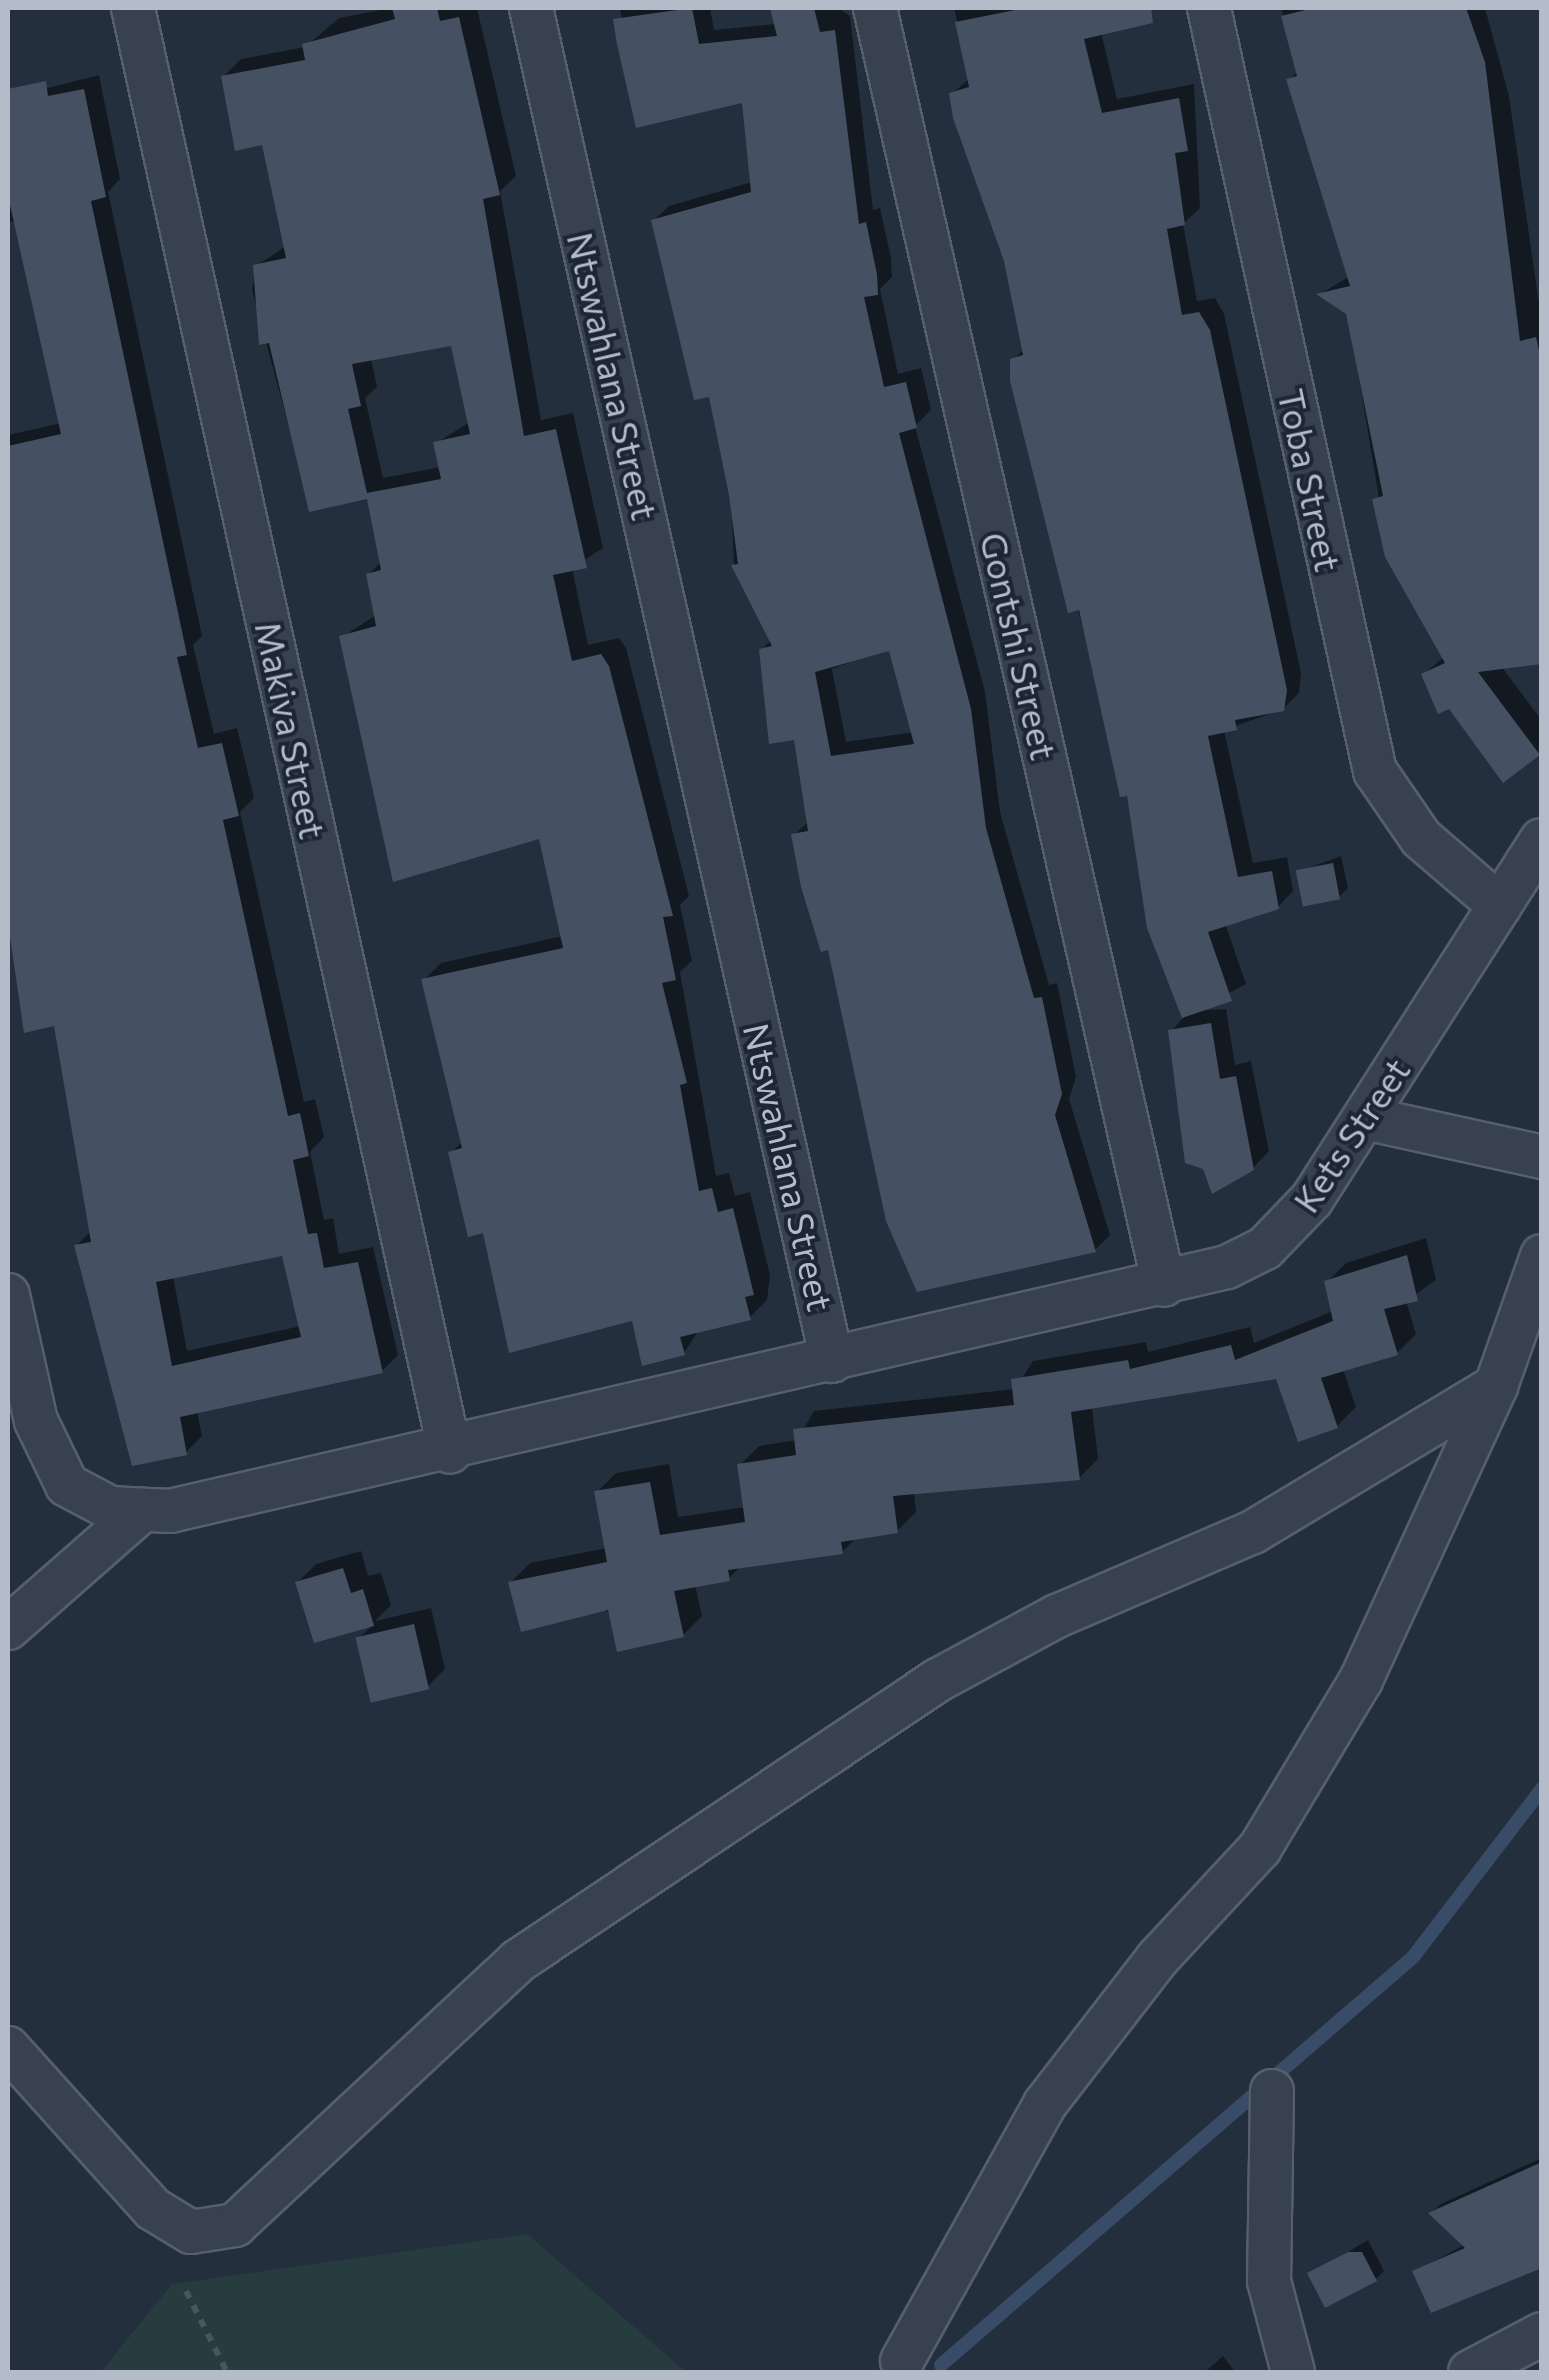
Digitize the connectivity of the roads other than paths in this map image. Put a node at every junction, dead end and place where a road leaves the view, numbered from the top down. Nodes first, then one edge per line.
1 (132, 8) edge
2 (532, 8) edge
3 (874, 8) edge
4 (1208, 8) edge
5 (1542, 840) edge
6 (1500, 906) junction
7 (1365, 1118) junction
8 (1542, 1157) edge
9 (1542, 1256) edge
10 (1164, 1285) junction
11 (8, 1295) edge
12 (832, 1361) junction
13 (1496, 1386) junction
14 (450, 1452) junction
15 (140, 1512) junction
16 (8, 1628) edge
17 (8, 2048) edge
18 (1272, 2091) dead end
19 (1542, 2334) edge
20 (902, 2361) dead end
21 (1293, 2372) edge
22 (1470, 2372) edge

1 - 14 street, Makiva Street
2 - 12 street, Ntswahlana Street
3 - 10 street, Gontshi Street
4 - 6 street, Toba Street
5 - 6 street, Kets Street
6 - 7 street, Kets Street
7 - 8 street
7 - 10 street, Kets Street
9 - 13 street
10 - 12 street, Kets Street
11 - 15 street, Ntswahlana Street
12 - 14 street, Ntswahlana Street
13 - 17 street
13 - 20 street
14 - 15 street, Ntswahlana Street
15 - 16 street
18 - 21 street
19 - 22 street

